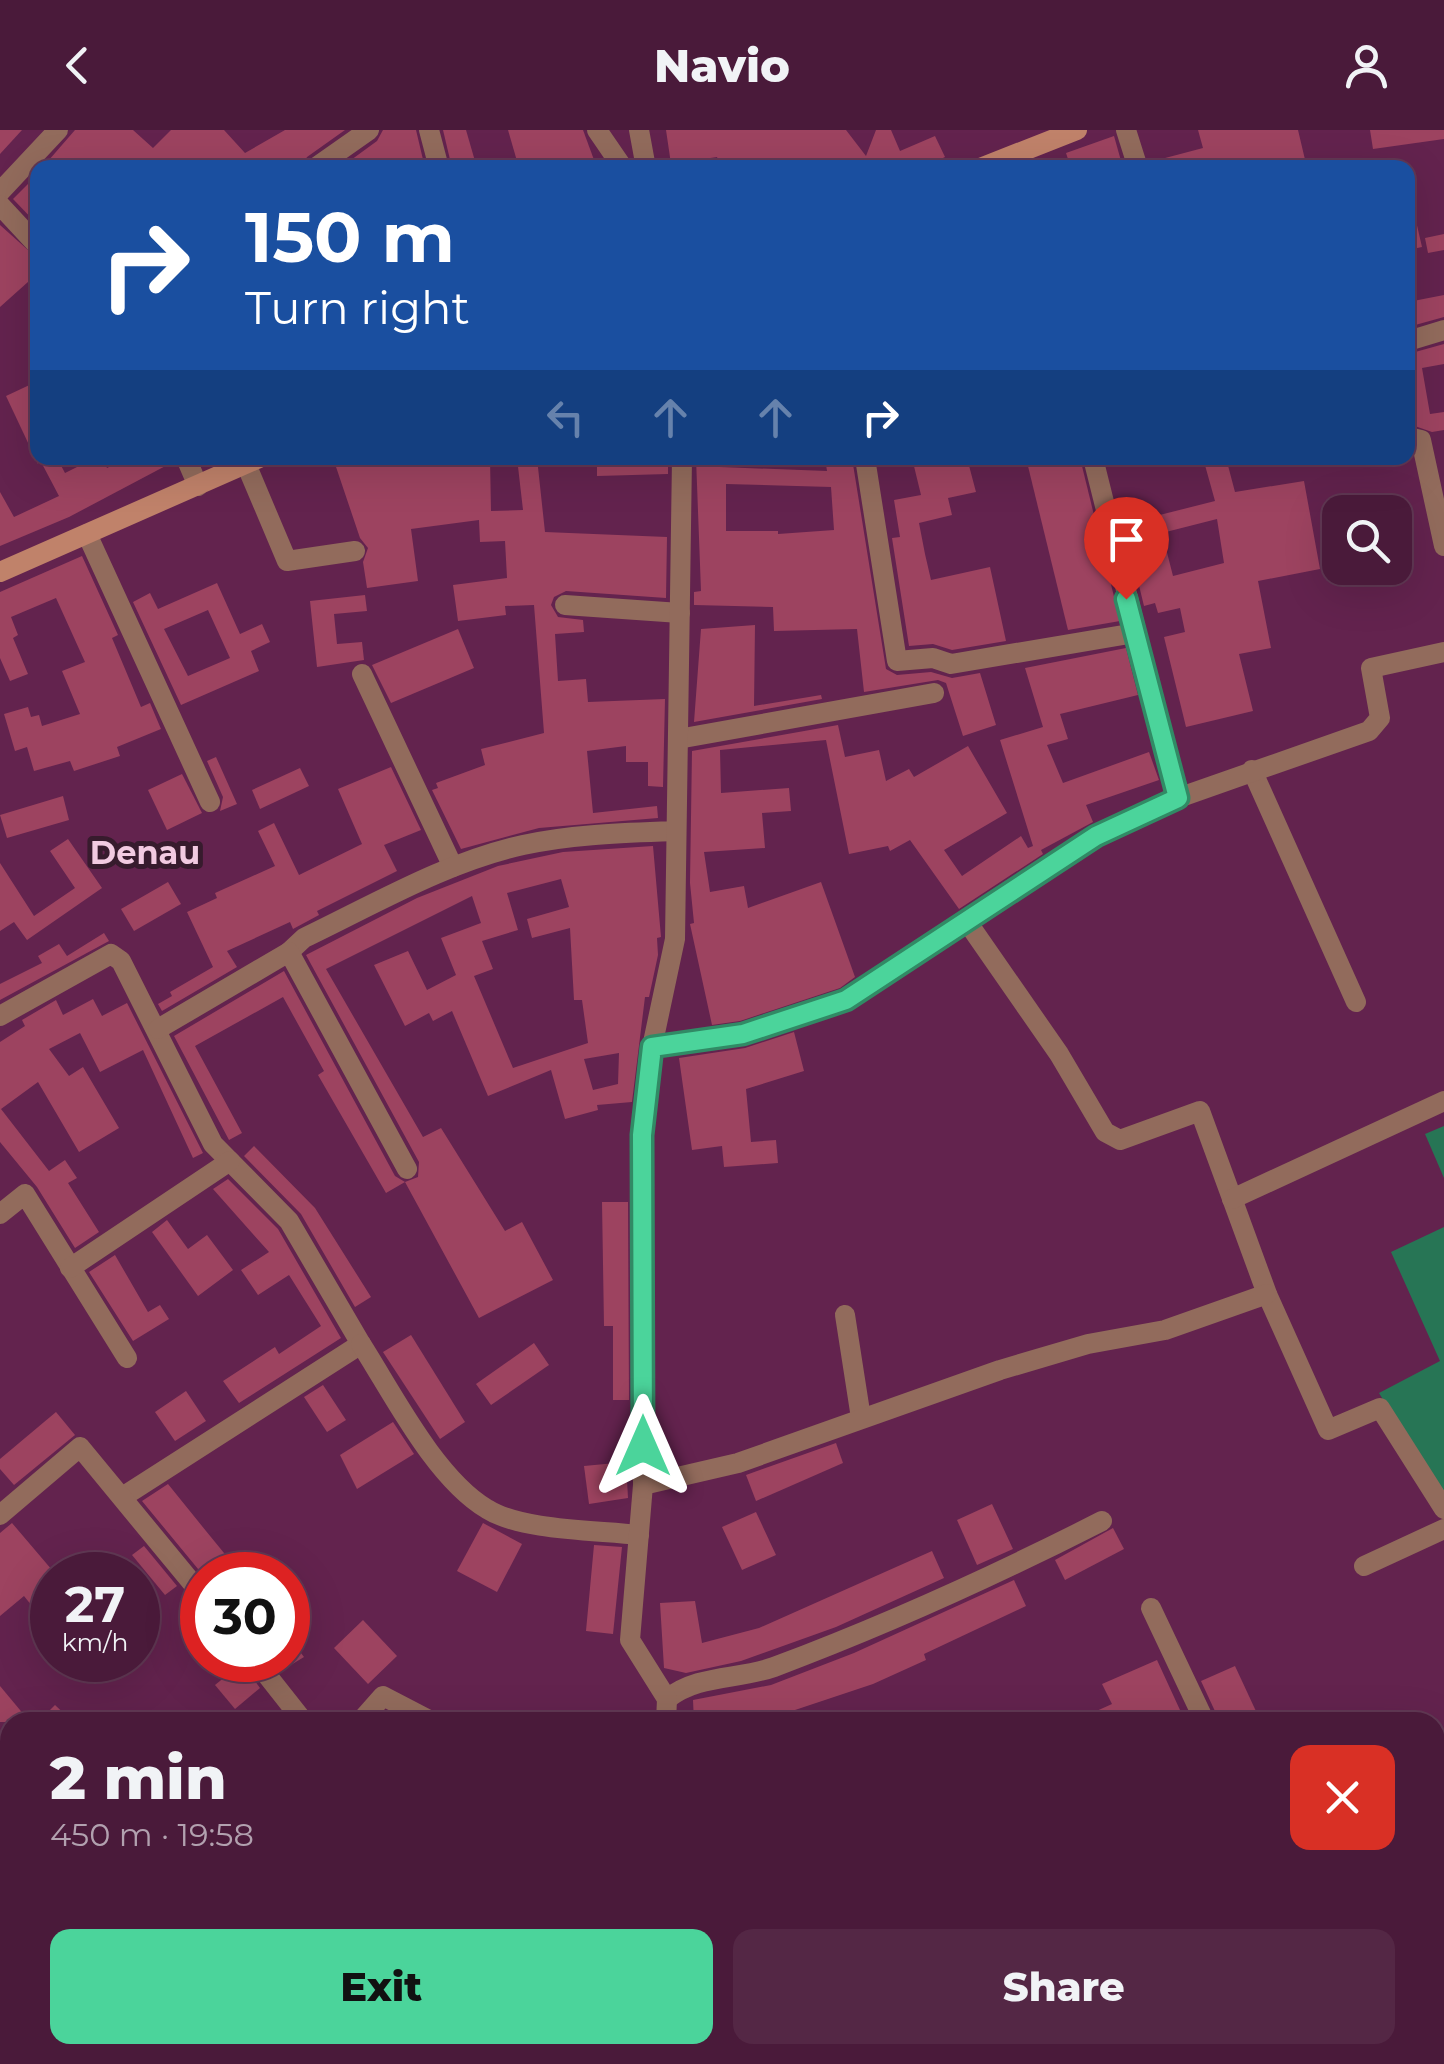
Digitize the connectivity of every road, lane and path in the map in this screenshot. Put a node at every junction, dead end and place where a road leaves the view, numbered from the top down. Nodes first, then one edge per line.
1 (58, 130) edge
2 (369, 130) edge
3 (428, 130) edge
4 (598, 130) edge
5 (639, 130) edge
6 (1078, 130) edge
7 (1126, 130) edge
8 (326, 160) edge
9 (437, 160) edge
10 (618, 160) edge
11 (645, 160) edge
12 (1012, 160) edge
13 (1135, 160) edge
14 (0, 192) edge
15 (0, 205) edge
16 (30, 237) edge
17 (1444, 330) edge
18 (1415, 339) edge
19 (1415, 438) edge
20 (189, 465) edge
21 (242, 465) edge
22 (254, 465) edge
23 (682, 465) edge
24 (866, 465) edge
25 (1095, 465) edge
26 (198, 486) junction
27 (87, 534) junction
28 (1444, 546) edge
29 (355, 551) dead end
30 (0, 572) edge
31 (565, 605) dead end
32 (680, 613) junction
33 (1135, 633) junction
34 (1444, 652) edge
35 (362, 674) dead end
36 (934, 693) dead end
37 (678, 739) junction
38 (1252, 770) junction
39 (1178, 798) junction
40 (210, 802) dead end
41 (676, 831) junction
42 (453, 867) junction
43 (968, 922) junction
44 (289, 952) junction
45 (1356, 1002) dead end
46 (0, 1016) edge
47 (158, 1029) junction
48 (652, 1047) junction
49 (1444, 1101) edge
50 (230, 1161) junction
51 (407, 1169) dead end
52 (1232, 1199) junction
53 (0, 1214) edge
54 (70, 1268) junction
55 (1267, 1294) junction
56 (845, 1316) dead end
57 (360, 1344) junction
58 (127, 1358) dead end
59 (861, 1418) junction
60 (643, 1486) junction
61 (124, 1496) junction
62 (1444, 1509) edge
63 (0, 1515) edge
64 (1102, 1520) dead end
65 (1444, 1529) edge
66 (639, 1535) junction
67 (180, 1566) edge
68 (1364, 1566) dead end
69 (1151, 1608) dead end
70 (272, 1682) edge
71 (667, 1700) junction
72 (296, 1712) edge
73 (369, 1712) edge
74 (414, 1712) edge
75 (666, 1712) edge
76 (1196, 1712) edge

1 - 14 street
2 - 8 street
3 - 9 street
4 - 10 street
5 - 11 street
6 - 12 main road
7 - 13 street
15 - 16 street
17 - 18 street
19 - 28 street
20 - 26 street
21 - 26 main road
22 - 29 street
23 - 32 street
24 - 33 street
25 - 33 street
26 - 27 main road
27 - 30 main road
27 - 40 street
31 - 32 street
32 - 37 street
33 - 39 street
34 - 38 street
35 - 42 street
36 - 37 street
37 - 41 street
38 - 39 street
38 - 45 street
39 - 43 street
41 - 42 street
41 - 48 street
42 - 44 street
43 - 48 street
43 - 52 street
44 - 47 street
44 - 51 street
46 - 47 street
47 - 50 street
48 - 60 street
49 - 52 street
50 - 54 street
50 - 57 street
52 - 55 street
53 - 54 street
54 - 58 street
55 - 59 street
55 - 62 street
56 - 59 street
57 - 61 street
57 - 66 street
59 - 60 street
60 - 66 street
61 - 63 street
61 - 67 street
64 - 71 street
65 - 68 street
66 - 71 street
69 - 76 street
70 - 72 street
71 - 75 street
73 - 74 street

